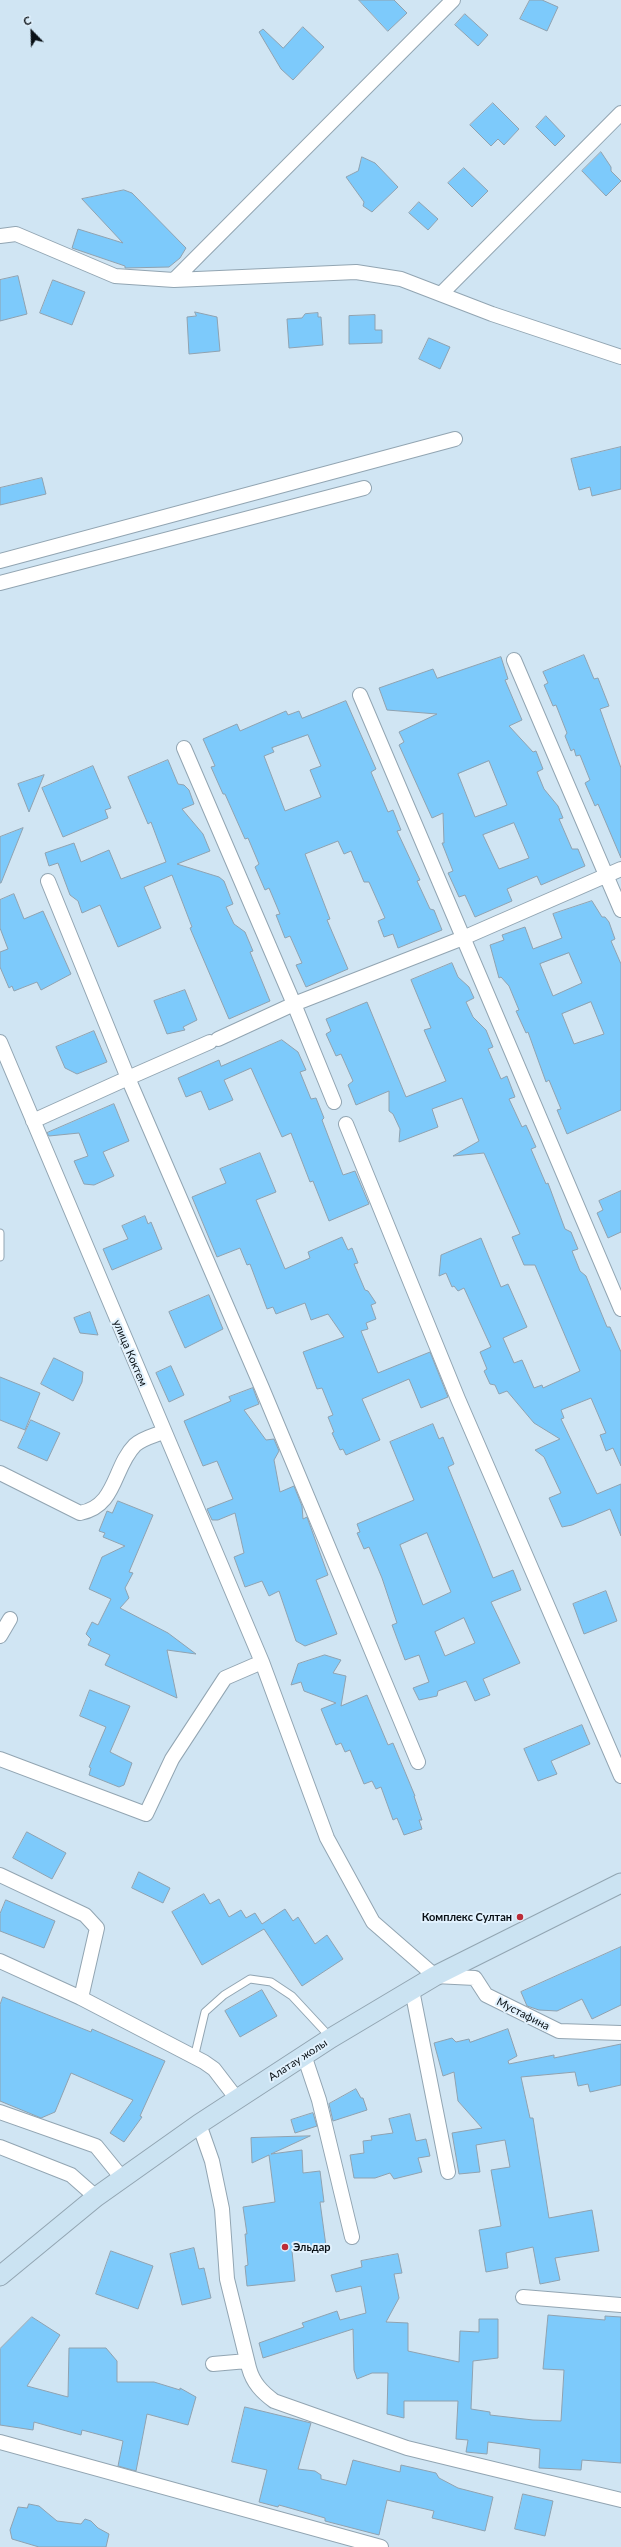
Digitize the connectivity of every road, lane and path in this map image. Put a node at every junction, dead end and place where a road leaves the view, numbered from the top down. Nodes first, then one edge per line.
1 (453, 0) edge
2 (621, 113) edge
3 (0, 236) edge
4 (174, 280) junction
5 (441, 294) junction
6 (621, 356) edge
7 (455, 439) dead end
8 (364, 488) dead end
9 (0, 561) edge
10 (0, 584) edge
11 (514, 660) dead end
12 (360, 695) dead end
13 (184, 748) dead end
14 (621, 869) edge
15 (606, 875) junction
16 (48, 881) dead end
17 (621, 910) edge
18 (463, 938) junction
19 (294, 1004) junction
20 (0, 1043) edge
21 (5, 1066) edge
22 (128, 1078) junction
23 (334, 1102) dead end
24 (33, 1121) junction
25 (346, 1124) dead end
26 (0, 1234) edge
27 (0, 1257) edge
28 (621, 1309) edge
29 (163, 1432) junction
30 (0, 1473) edge
31 (10, 1619) dead end
32 (0, 1636) edge
33 (262, 1662) junction
34 (0, 1759) edge
35 (418, 1762) dead end
36 (621, 1776) edge
37 (0, 1875) edge
38 (621, 1883) edge
39 (0, 1961) edge
40 (435, 1976) junction
41 (412, 1990) junction
42 (81, 1998) junction
43 (621, 2033) edge
44 (331, 2038) junction
45 (304, 2055) junction
46 (194, 2058) junction
47 (237, 2099) junction
48 (0, 2112) edge
49 (199, 2124) junction
50 (0, 2147) edge
51 (448, 2172) dead end
52 (122, 2178) junction
53 (96, 2197) junction
54 (352, 2236) dead end
55 (1, 2272) edge
56 (523, 2297) dead end
57 (621, 2305) edge
58 (247, 2361) junction
59 (213, 2364) dead end
60 (0, 2442) edge
61 (621, 2500) edge
62 (381, 2547) edge

1 - 4 street
2 - 5 street
3 - 4 street
4 - 5 street
5 - 6 street
7 - 9 street
8 - 10 street
11 - 15 street
12 - 18 street
13 - 19 street
14 - 15 street
15 - 17 street
15 - 18 street
16 - 22 street
18 - 19 street
18 - 28 street
19 - 22 street
19 - 23 street
20 - 21 street, улица Коктем
21 - 24 street, улица Коктем
22 - 24 street
22 - 35 street
24 - 29 street, улица Коктем
25 - 36 street
26 - 27 lane
29 - 30 street
29 - 33 street, улица Коктем
31 - 32 street
33 - 34 street
33 - 40 street, улица Коктем
37 - 42 street
38 - 40 main road, Алатау жолы
39 - 42 street
40 - 41 main road, Алатау жолы
40 - 43 street, Мустафина
41 - 44 main road, Алатау жолы
41 - 51 street
42 - 46 street
44 - 45 main road, Алатау жолы
44 - 46 lane
45 - 47 main road, Алатау жолы
45 - 54 street
46 - 47 street
47 - 49 main road, Алатау жолы
48 - 52 street
49 - 52 main road, Алатау жолы
49 - 58 street
50 - 53 street
52 - 53 main road, Алатау жолы
53 - 55 main road, Алатау жолы
56 - 57 street
58 - 59 street
58 - 61 street
60 - 62 street

